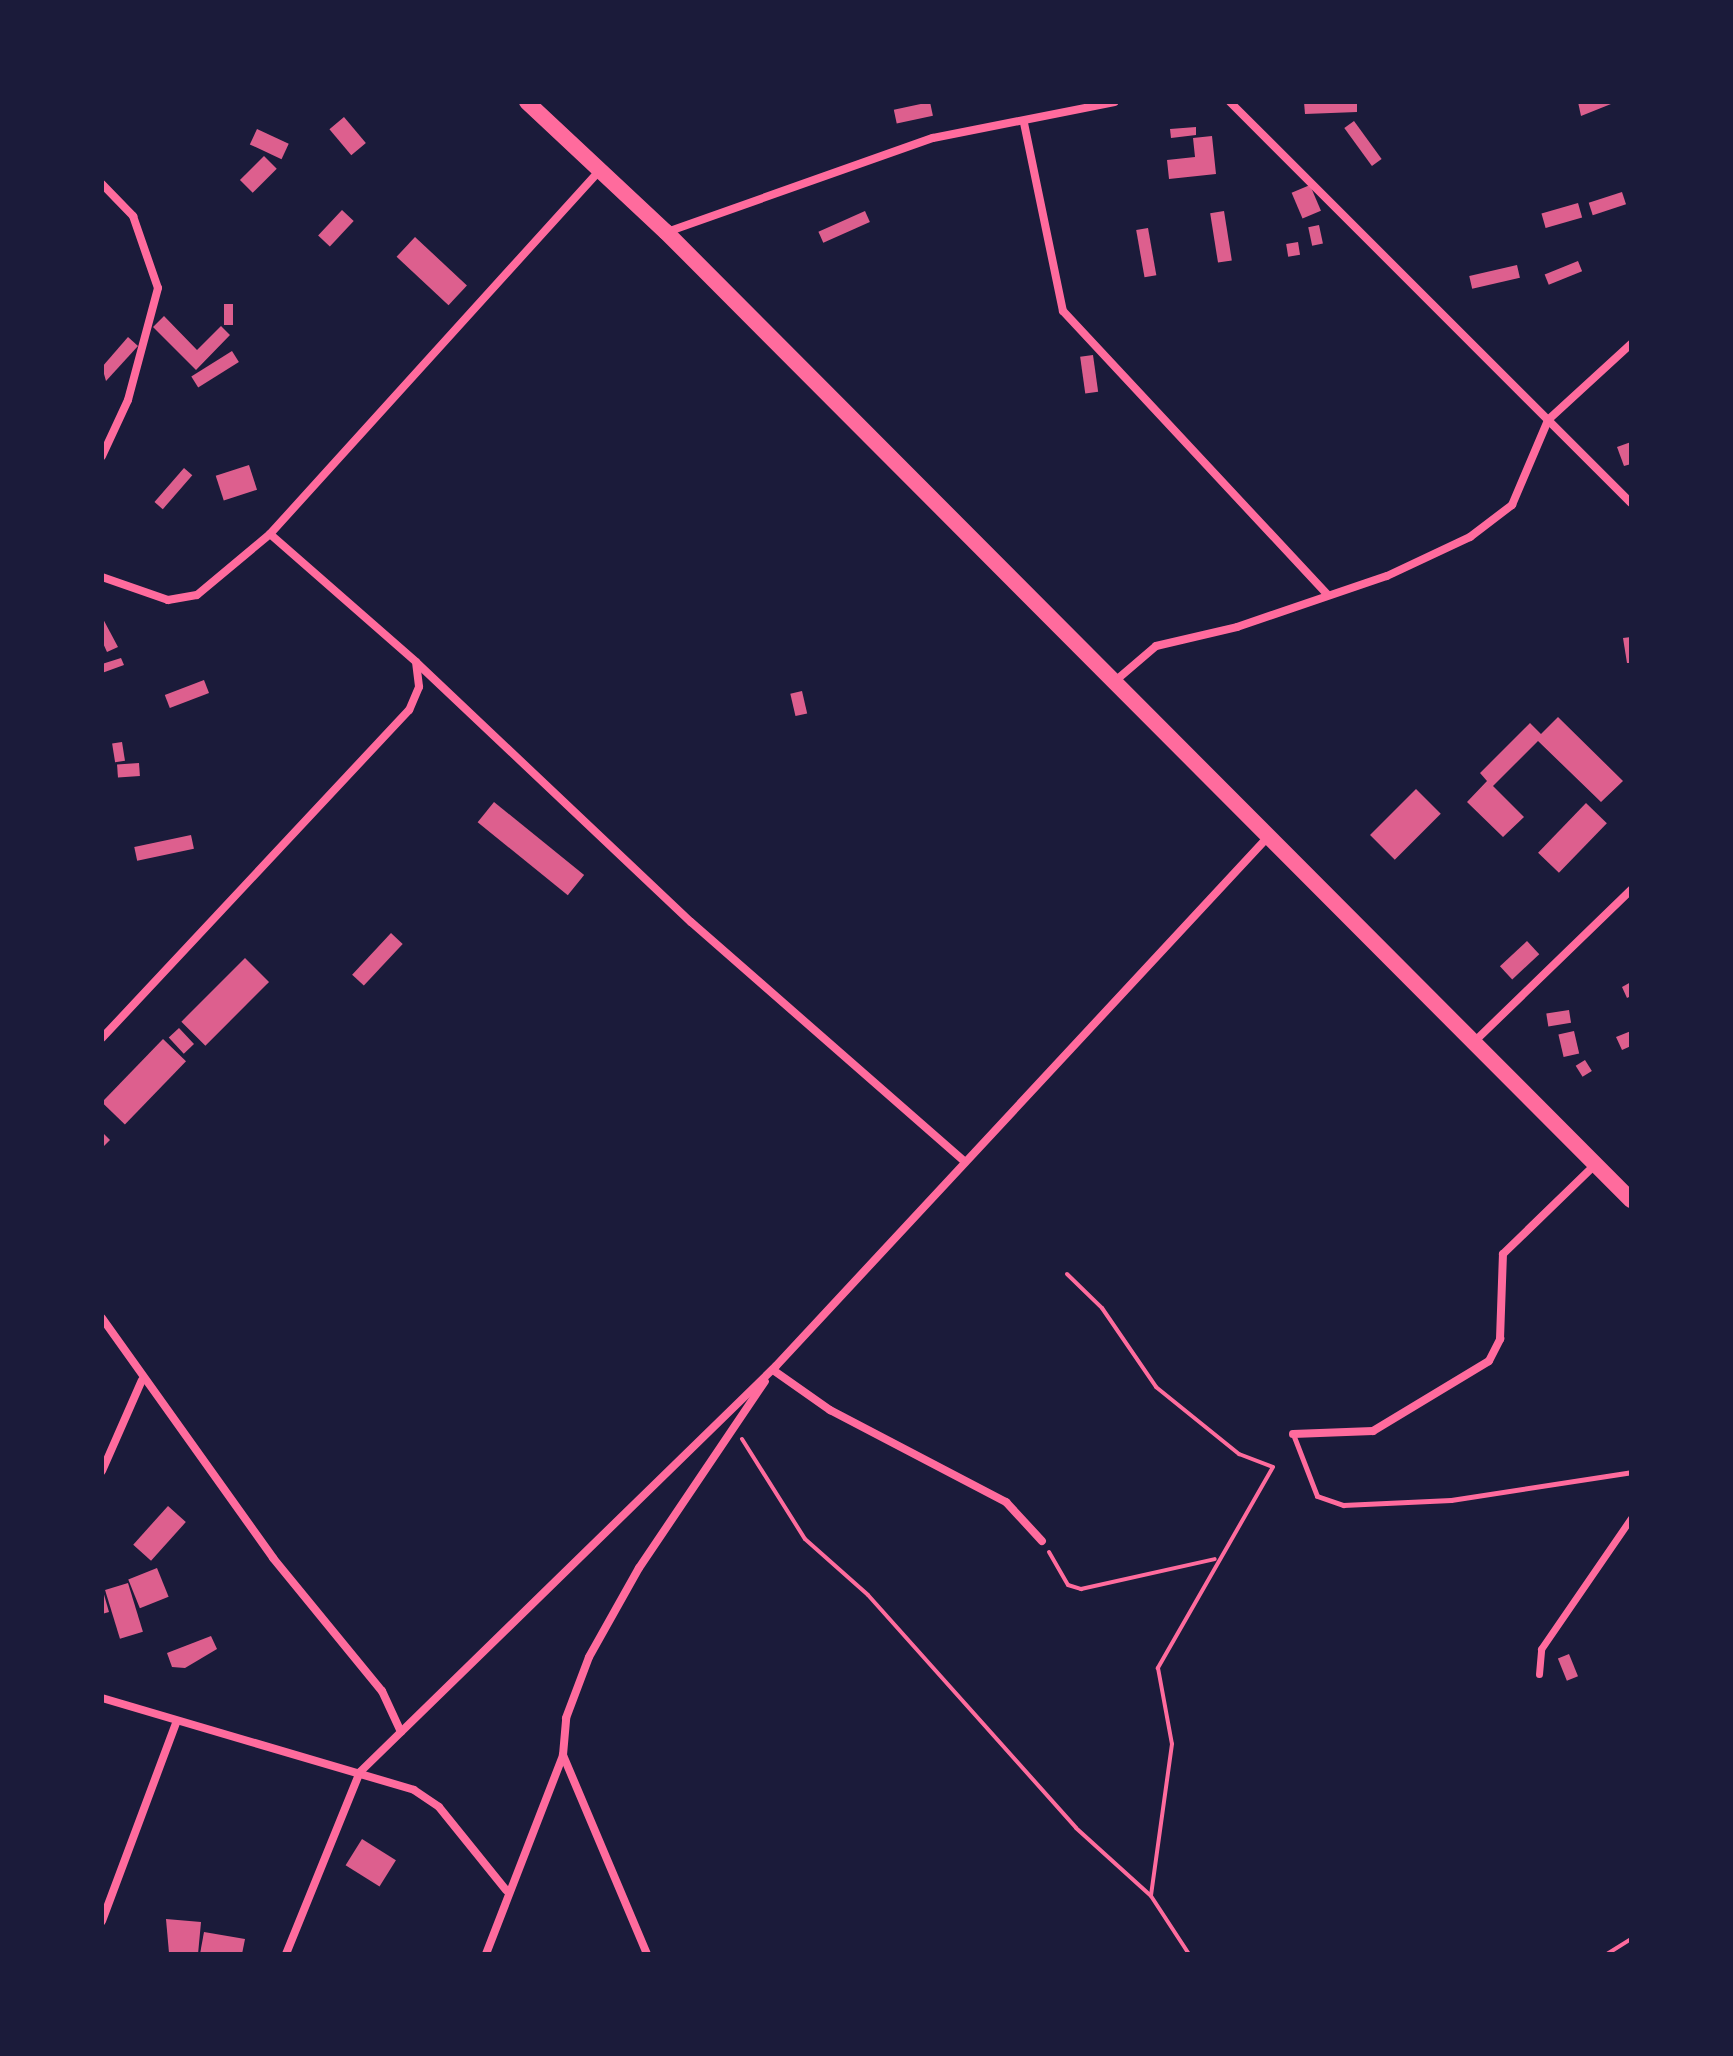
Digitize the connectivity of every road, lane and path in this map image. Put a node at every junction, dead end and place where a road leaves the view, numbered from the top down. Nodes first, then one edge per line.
1 (527, 102) edge
2 (1114, 102) edge
3 (1230, 102) edge
4 (1024, 123) junction
5 (598, 172) junction
6 (102, 184) edge
7 (666, 232) junction
8 (1631, 344) edge
9 (1548, 420) junction
10 (102, 456) edge
11 (1631, 503) edge
12 (270, 534) junction
13 (102, 577) edge
14 (1328, 595) junction
15 (416, 662) junction
16 (1114, 682) junction
17 (1268, 837) junction
18 (1631, 890) edge
19 (102, 1038) edge
20 (1473, 1043) junction
21 (965, 1162) junction
22 (1595, 1165) junction
23 (1631, 1200) edge
24 (1067, 1274) dead end
25 (102, 1318) edge
26 (776, 1366) junction
27 (142, 1380) junction
28 (735, 1426) junction
29 (1293, 1434) joint
30 (102, 1471) edge
31 (1631, 1472) edge
32 (1631, 1518) edge
33 (1042, 1541) joint
34 (1215, 1559) junction
35 (1539, 1674) dead end
36 (102, 1698) edge
37 (176, 1723) junction
38 (401, 1732) junction
39 (563, 1755) junction
40 (360, 1772) junction
41 (506, 1890) junction
42 (1151, 1896) junction
43 (102, 1921) edge
44 (1630, 1942) edge
45 (286, 1954) edge
46 (486, 1954) edge
47 (647, 1954) edge
48 (1189, 1954) edge
49 (1607, 1954) edge

1 - 5 main road
2 - 4 street
3 - 9 street
4 - 7 street
4 - 14 street
5 - 7 main road
5 - 12 street
6 - 10 street
7 - 16 main road
8 - 9 street
9 - 11 street
9 - 14 street
12 - 13 street
12 - 15 street
14 - 16 street
15 - 19 street
15 - 21 street
16 - 17 main road
17 - 20 main road
17 - 21 street
18 - 20 street
20 - 22 main road
21 - 26 street
22 - 23 main road
22 - 29 street
24 - 34 path
25 - 27 street
26 - 28 street
26 - 33 street
26 - 38 street
27 - 30 street
27 - 38 street
28 - 39 street
28 - 42 path
29 - 31 lane
32 - 35 street
33 - 34 path
34 - 42 path
36 - 37 street
37 - 40 street
37 - 43 street
38 - 40 street
39 - 41 street
39 - 47 street
40 - 41 street
40 - 45 street
41 - 46 street
42 - 48 path
44 - 49 path

